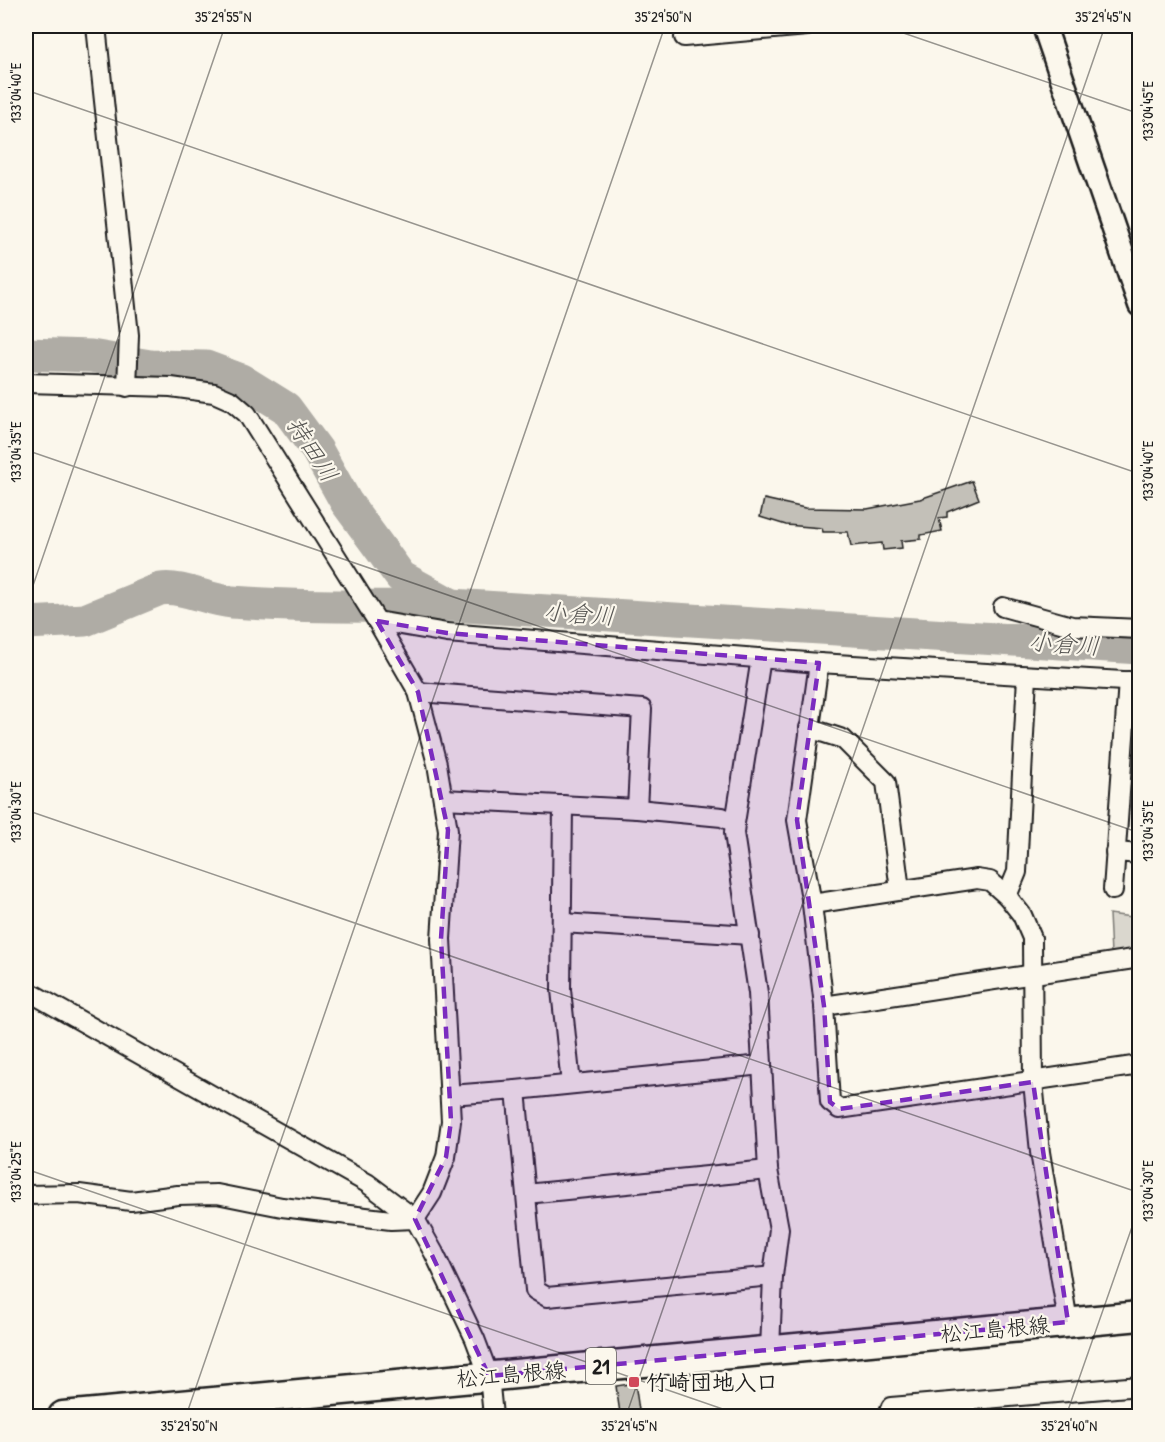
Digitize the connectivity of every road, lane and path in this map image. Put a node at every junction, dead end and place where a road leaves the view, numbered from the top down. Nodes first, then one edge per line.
1 (96, 26) edge
2 (807, 26) edge
3 (1044, 26) edge
4 (684, 36) edge
5 (1140, 305) edge
6 (26, 383) edge
7 (127, 384) junction
8 (1003, 607) dead end
9 (376, 618) junction
10 (1140, 629) edge
11 (761, 658) junction
12 (819, 663) junction
13 (1027, 676) junction
14 (1134, 682) edge
15 (418, 692) junction
16 (809, 728) junction
17 (443, 799) junction
18 (563, 805) junction
19 (637, 809) junction
20 (735, 823) junction
21 (1115, 852) junction
22 (1140, 854) edge
23 (900, 890) junction
24 (1113, 890) dead end
25 (1007, 896) junction
26 (812, 904) junction
27 (562, 923) junction
28 (750, 935) junction
29 (1140, 958) edge
30 (1034, 976) junction
31 (26, 990) edge
32 (825, 1006) junction
33 (762, 1065) junction
34 (1140, 1065) edge
35 (1033, 1082) junction
36 (571, 1084) junction
37 (516, 1090) junction
38 (450, 1095) junction
39 (768, 1170) junction
40 (526, 1194) junction
41 (26, 1195) edge
42 (415, 1220) junction
43 (773, 1276) junction
44 (1140, 1316) edge
45 (1068, 1322) junction
46 (770, 1350) junction
47 (489, 1376) junction
48 (1140, 1386) edge
49 (63, 1416) edge
50 (493, 1416) edge
51 (887, 1416) edge

1 - 7 street
2 - 4 street
3 - 5 street
6 - 7 street
7 - 9 street
8 - 10 street
9 - 11 street
9 - 15 street
11 - 12 street
11 - 20 street
12 - 13 street
12 - 16 street
13 - 14 street
13 - 25 street
14 - 21 street
15 - 17 street
15 - 19 street
16 - 23 street
16 - 26 street
17 - 18 street
17 - 38 street
18 - 19 street
18 - 27 street
19 - 20 street
20 - 28 street
21 - 22 street
21 - 24 street
23 - 25 street
23 - 26 street
25 - 30 street
26 - 32 street
27 - 28 street
27 - 36 street
28 - 33 street
29 - 30 street
30 - 32 street
30 - 35 street
31 - 42 street
32 - 35 street
33 - 36 street
33 - 39 street
34 - 35 street
35 - 45 street
36 - 37 street
37 - 38 street
37 - 40 street
38 - 42 street
39 - 40 street
39 - 43 street
40 - 43 street
41 - 42 street
42 - 47 street
43 - 46 street
44 - 45 main road, 松江島根線 / 21
45 - 46 main road, 松江島根線 / 21
46 - 47 main road, 松江島根線 / 21
47 - 49 main road, 松江島根線 / 21
47 - 50 street
48 - 51 street

